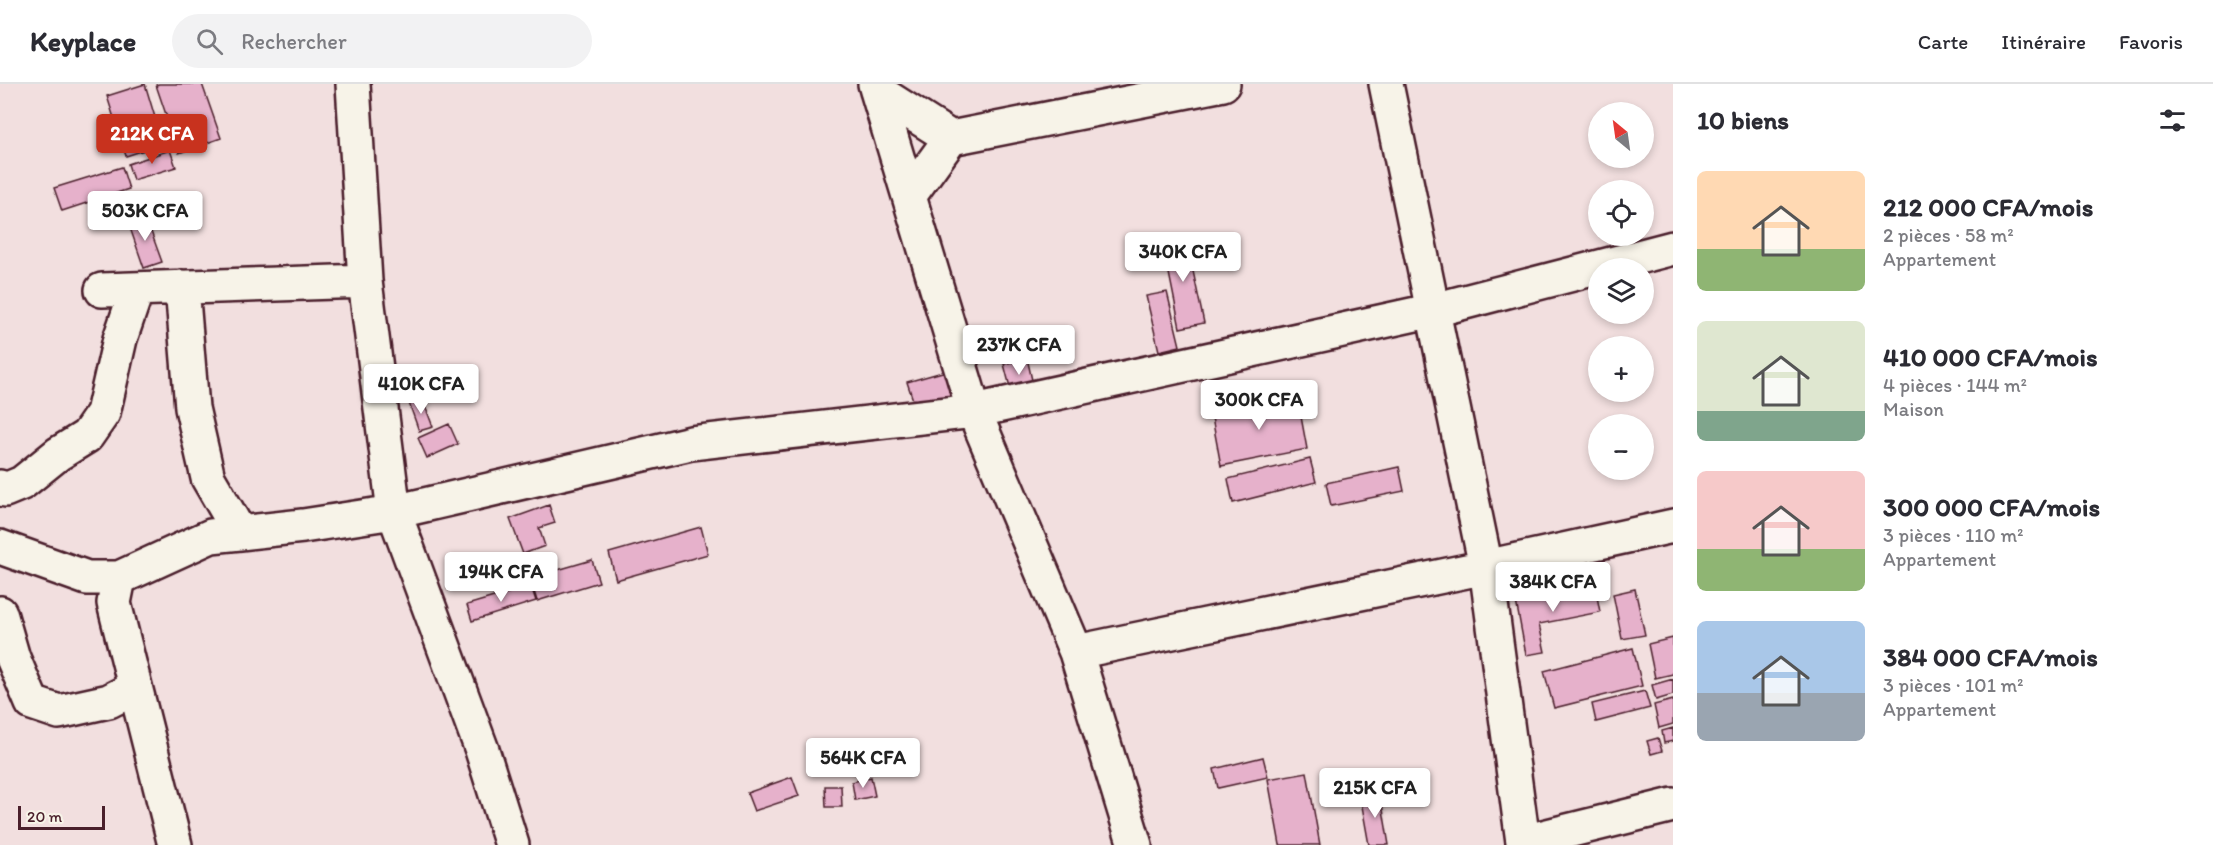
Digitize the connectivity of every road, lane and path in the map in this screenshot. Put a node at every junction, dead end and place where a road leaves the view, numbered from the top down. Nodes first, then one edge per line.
1 (353, 84) edge
2 (1223, 84) edge
3 (1386, 84) edge
4 (876, 88) edge
5 (951, 138) junction
6 (909, 196) junction
7 (1673, 248) edge
8 (365, 281) junction
9 (182, 287) junction
10 (136, 289) junction
11 (102, 290) dead end
12 (1434, 310) junction
13 (974, 411) junction
14 (2, 495) edge
15 (394, 512) junction
16 (1673, 526) edge
17 (240, 533) junction
18 (0, 547) edge
19 (1486, 567) junction
20 (119, 578) junction
21 (0, 613) edge
22 (1076, 652) junction
23 (134, 688) junction
24 (1673, 805) edge
25 (1520, 844) edge
26 (175, 845) edge
27 (512, 845) edge
28 (1135, 845) edge

1 - 8 street
2 - 5 street
3 - 12 street
4 - 5 street
4 - 6 street
5 - 6 street
6 - 13 street
7 - 12 street
8 - 9 street
8 - 15 street
9 - 10 street
9 - 17 street
10 - 11 street
10 - 14 street
12 - 13 street
12 - 19 street
13 - 15 street
13 - 22 street
15 - 17 street
15 - 27 street
16 - 19 street
17 - 20 street
18 - 20 street
19 - 22 street
19 - 25 street
20 - 23 street
21 - 23 street
22 - 28 street
23 - 26 street
24 - 25 street

